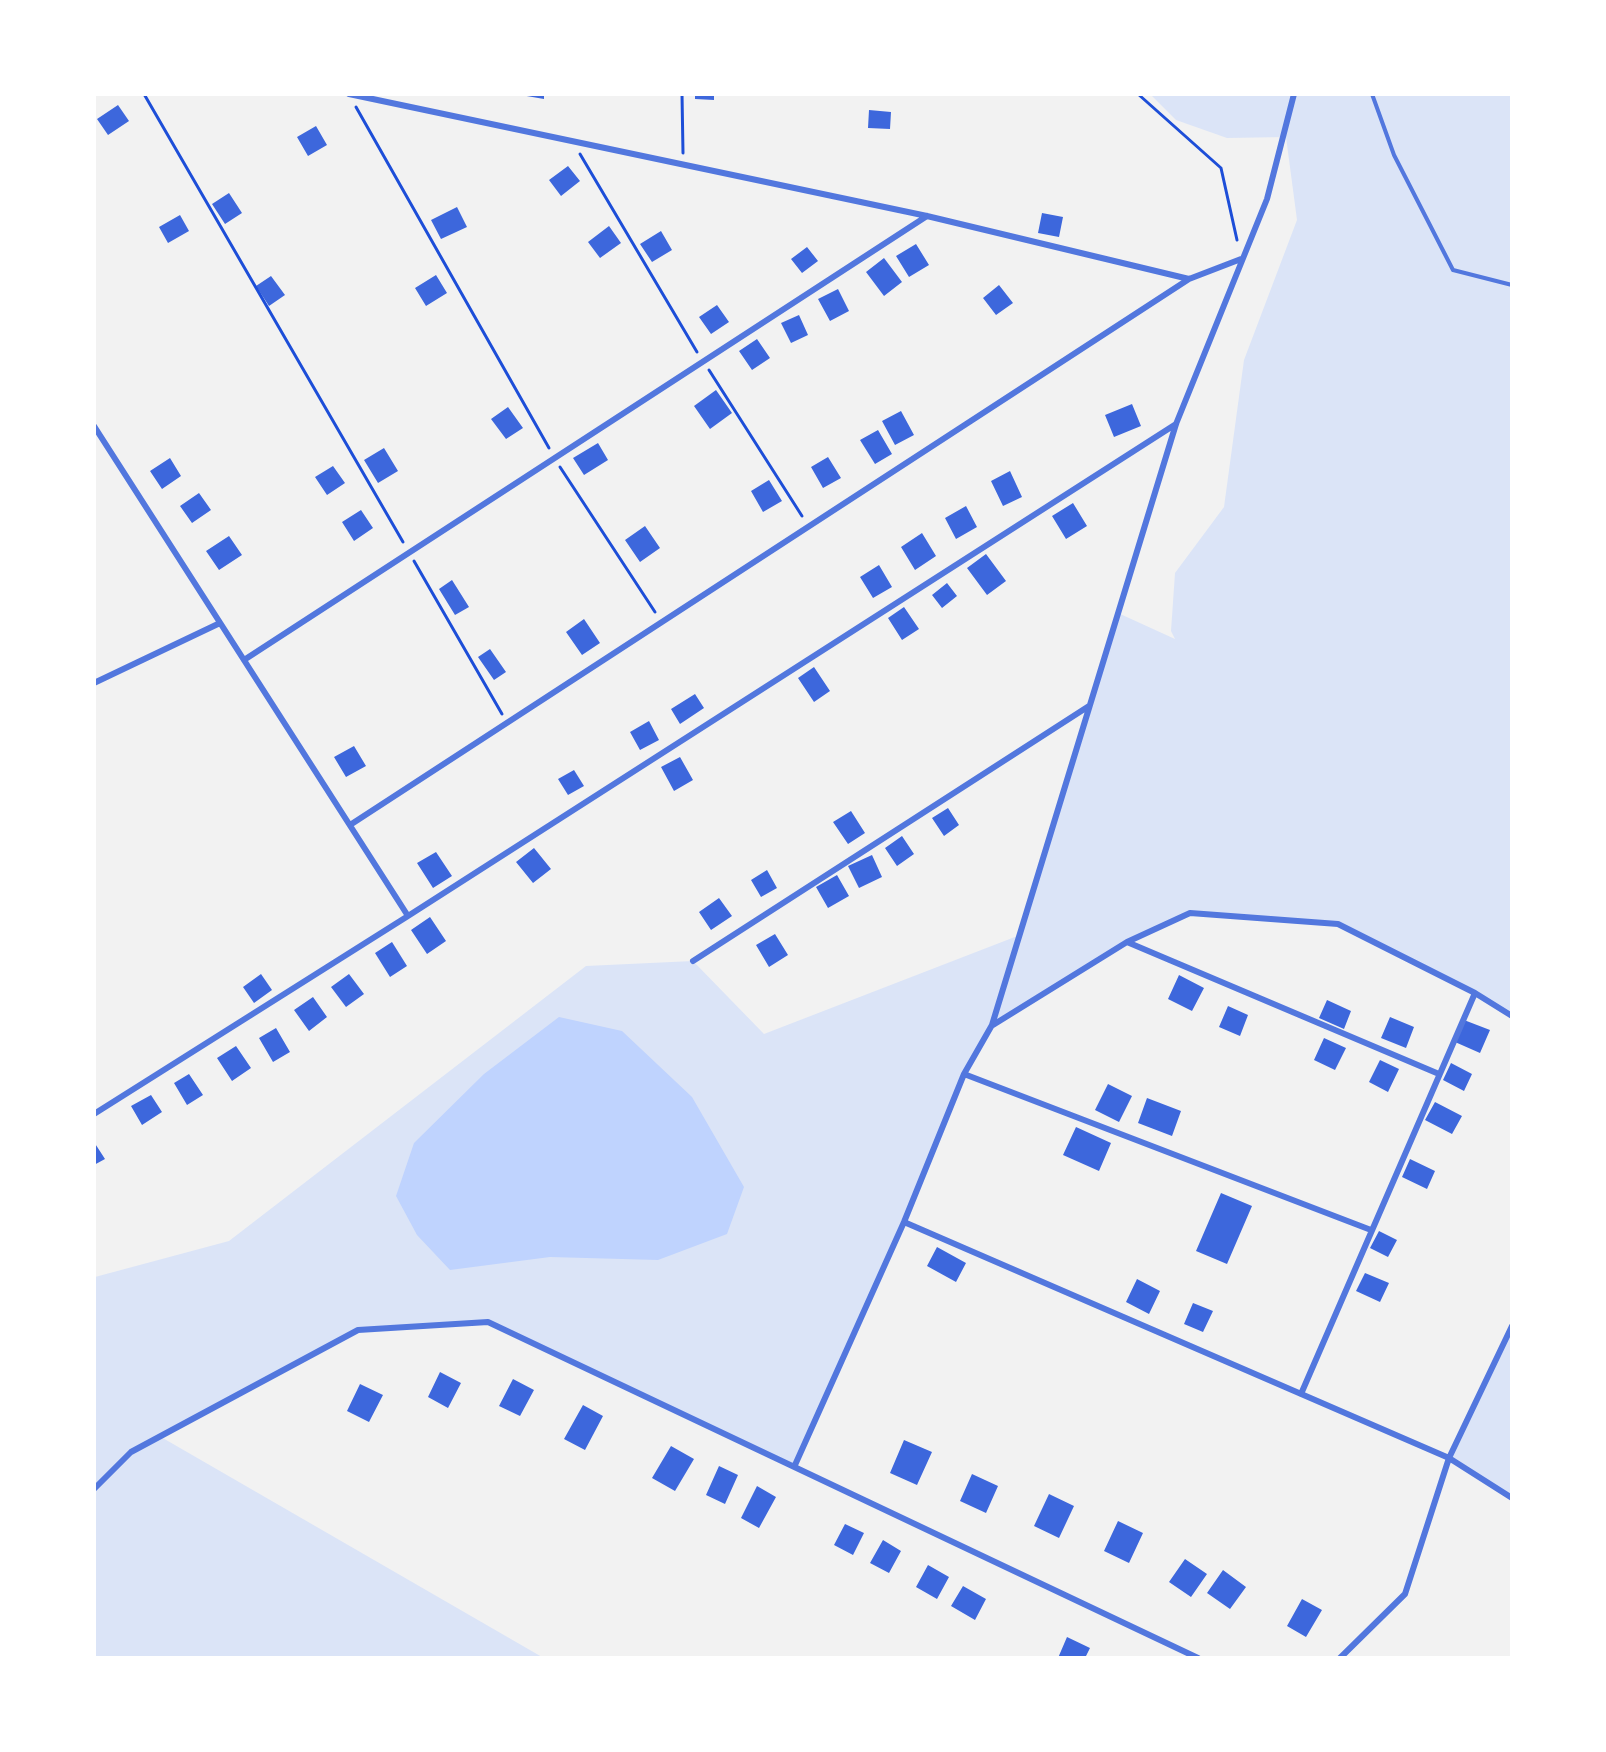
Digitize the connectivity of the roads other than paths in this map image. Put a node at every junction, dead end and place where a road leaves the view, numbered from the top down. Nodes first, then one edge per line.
1 (349, 94) edge
2 (1294, 94) edge
3 (1372, 94) edge
4 (927, 216) junction
5 (1241, 260) junction
6 (1189, 279) junction
7 (1512, 285) edge
8 (1176, 424) junction
9 (94, 426) edge
10 (220, 623) junction
11 (244, 660) junction
12 (94, 682) edge
13 (1090, 706) junction
14 (350, 825) junction
15 (408, 916) junction
16 (1126, 942) junction
17 (693, 961) dead end
18 (1475, 993) junction
19 (1512, 1016) edge
20 (992, 1025) junction
21 (964, 1074) junction
22 (1439, 1074) junction
23 (94, 1113) edge
24 (904, 1222) junction
25 (1371, 1230) junction
26 (1512, 1326) edge
27 (1301, 1394) junction
28 (1449, 1458) junction
29 (795, 1465) junction
30 (94, 1489) edge
31 (1512, 1498) edge
32 (1198, 1658) edge
33 (1340, 1658) edge

1 - 4 street
2 - 5 street
3 - 7 lane
4 - 6 street
4 - 11 street
5 - 6 street
5 - 8 street
6 - 14 street
8 - 13 street
8 - 15 street
9 - 10 street
10 - 11 street
10 - 12 street
11 - 14 street
13 - 17 street
13 - 20 street
14 - 15 street
15 - 23 street
16 - 18 street
16 - 20 street
16 - 22 street
18 - 19 street
18 - 22 street
20 - 21 street
21 - 24 street
21 - 25 street
22 - 25 street
24 - 27 street
24 - 29 street
25 - 27 street
26 - 28 street
27 - 28 street
28 - 31 street
28 - 33 street
29 - 30 street
29 - 32 street

